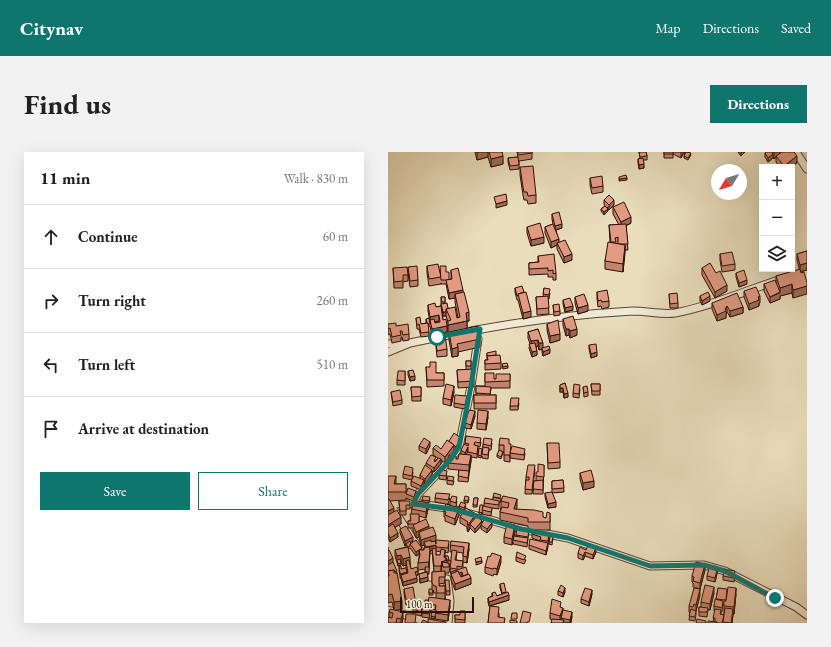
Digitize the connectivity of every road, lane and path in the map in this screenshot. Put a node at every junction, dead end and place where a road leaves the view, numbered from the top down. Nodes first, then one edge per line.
1 (796, 152) edge
2 (807, 168) edge
3 (795, 276) edge
4 (480, 329) junction
5 (410, 343) junction
6 (388, 344) edge
7 (388, 352) edge
8 (389, 504) edge
9 (413, 504) junction
10 (388, 610) edge
11 (807, 615) edge
12 (432, 623) edge
13 (448, 623) edge

1 - 2 street
3 - 4 street
4 - 5 street
4 - 9 street
5 - 6 street
5 - 7 street
8 - 9 street
8 - 13 street
9 - 11 street
10 - 12 street

